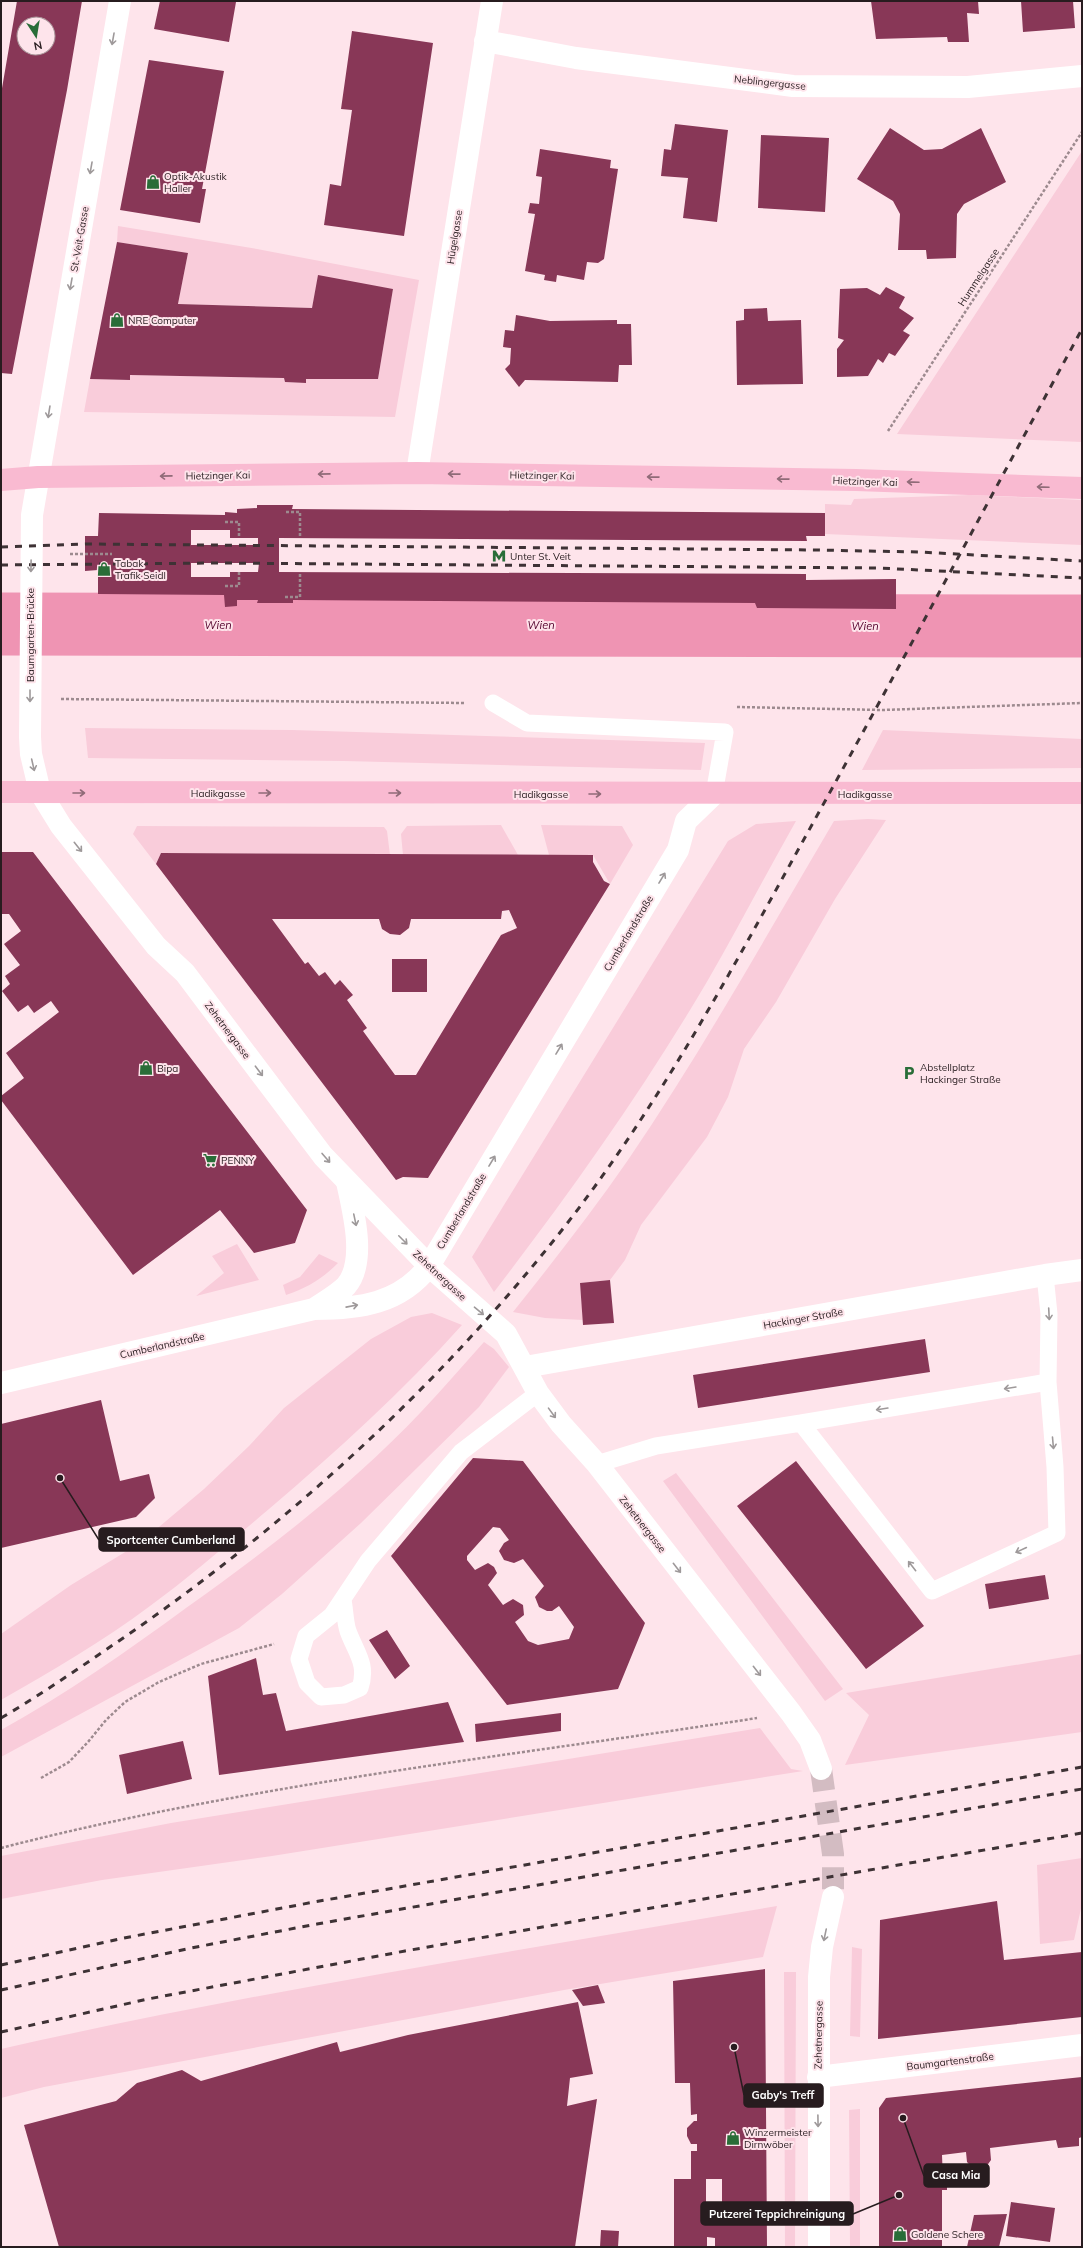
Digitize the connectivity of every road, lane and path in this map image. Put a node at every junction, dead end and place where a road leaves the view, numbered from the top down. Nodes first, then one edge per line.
1 (120, 1) edge
2 (492, 1) edge
3 (485, 41) junction
4 (1082, 76) edge
5 (1082, 132) edge
6 (888, 431) dead end
7 (417, 473) junction
8 (38, 477) junction
9 (1, 480) edge
10 (1082, 488) edge
11 (286, 512) dead end
12 (225, 522) dead end
13 (239, 538) dead end
14 (300, 538) dead end
15 (70, 554) dead end
16 (112, 554) dead end
17 (239, 572) dead end
18 (300, 572) dead end
19 (225, 586) dead end
20 (285, 597) dead end
21 (493, 703) dead end
22 (1, 792) edge
23 (40, 792) junction
24 (1082, 793) edge
25 (714, 794) junction
26 (347, 1182) junction
27 (429, 1266) junction
28 (1082, 1270) edge
29 (1045, 1275) junction
30 (314, 1309) junction
31 (525, 1367) junction
32 (1048, 1382) junction
33 (1, 1383) edge
34 (538, 1393) junction
35 (801, 1423) junction
36 (597, 1464) junction
37 (343, 1600) junction
38 (306, 1636) junction
39 (791, 1713) junction
40 (821, 1769) tunnel mouth
41 (41, 1778) dead end
42 (1, 1848) edge
43 (833, 1897) tunnel mouth
44 (1082, 2045) edge
45 (818, 2077) junction
46 (819, 2247) edge

1 -> 8 street, St.-Veit-Gasse
2 - 3 street, Hügelgasse
3 - 4 street, Neblingergasse
3 - 7 street, Hügelgasse
5 - 6 path, Hummelgasse
7 -> 8 main road, Hietzinger Kai
10 -> 7 main road, Hietzinger Kai
8 - 9 main road, Hietzinger Kai
8 -> 23 street, Baumgarten-Brücke
11 - 14 path
12 - 13 path
15 - 16 path
17 - 19 path
18 - 20 path
21 - 25 lane
22 - 23 main road, Hadikgasse
23 -> 25 main road, Hadikgasse
23 -> 26 street, Zehetnergasse
24 - 25 main road, Hadikgasse
27 -> 25 street, Cumberlandstraße
26 -> 27 street, Zehetnergasse
26 -> 30 street
30 -> 27 street, Cumberlandstraße
27 -> 31 street, Zehetnergasse
28 - 29 street, Hackinger Straße
29 - 31 street, Hackinger Straße
29 -> 32 lane
30 - 33 street, Cumberlandstraße
31 - 34 street, Zehetnergasse
32 -> 35 lane
32 -> 35 lane
34 -> 36 street, Zehetnergasse
34 - 37 lane
35 - 36 lane
36 -> 39 street, Zehetnergasse
37 - 38 lane
37 - 38 lane
38 - 41 path
39 - 40 street, Zehetnergasse
39 - 42 path
43 -> 45 street, Zehetnergasse
44 - 45 street, Baumgartenstraße
45 -> 46 street, Zehetnergasse

